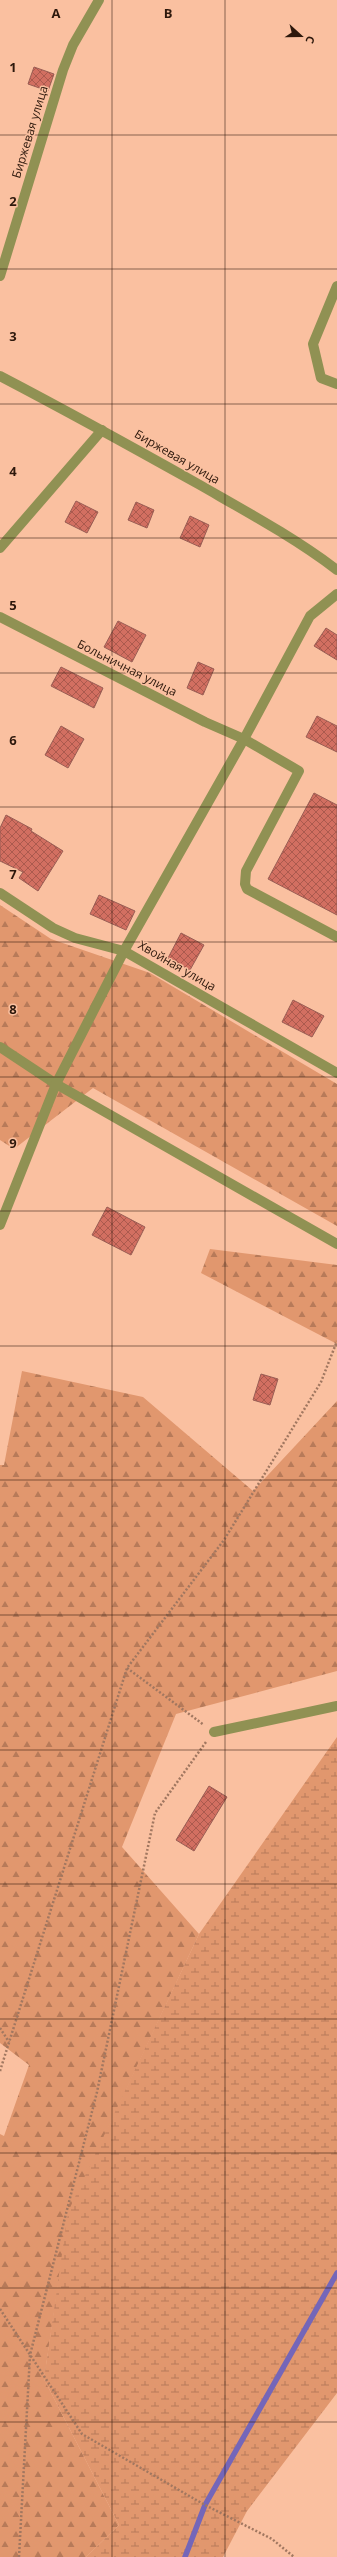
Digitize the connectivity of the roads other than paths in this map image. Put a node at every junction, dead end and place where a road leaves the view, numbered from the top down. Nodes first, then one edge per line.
1 (99, 0) edge
2 (0, 276) edge
3 (337, 286) edge
4 (0, 376) edge
5 (337, 384) edge
6 (102, 430) junction
7 (0, 548) edge
8 (337, 570) edge
9 (337, 594) edge
10 (0, 617) edge
11 (244, 739) junction
12 (0, 893) edge
13 (337, 936) edge
14 (124, 951) junction
15 (0, 1047) edge
16 (337, 1073) edge
17 (56, 1084) junction
18 (0, 1224) edge
19 (337, 1244) edge
20 (337, 1706) edge
21 (214, 1732) road end

1 - 2 street, Биржевая улица
3 - 5 street
4 - 6 street, Биржевая улица
6 - 7 street
6 - 8 street, Биржевая улица
9 - 11 street
10 - 11 street, Больничная улица
11 - 13 street, Больничная улица
11 - 14 street
12 - 14 street, Хвойная улица
14 - 16 street, Хвойная улица
14 - 17 street
15 - 17 street
17 - 18 street
17 - 19 street
20 - 21 street

